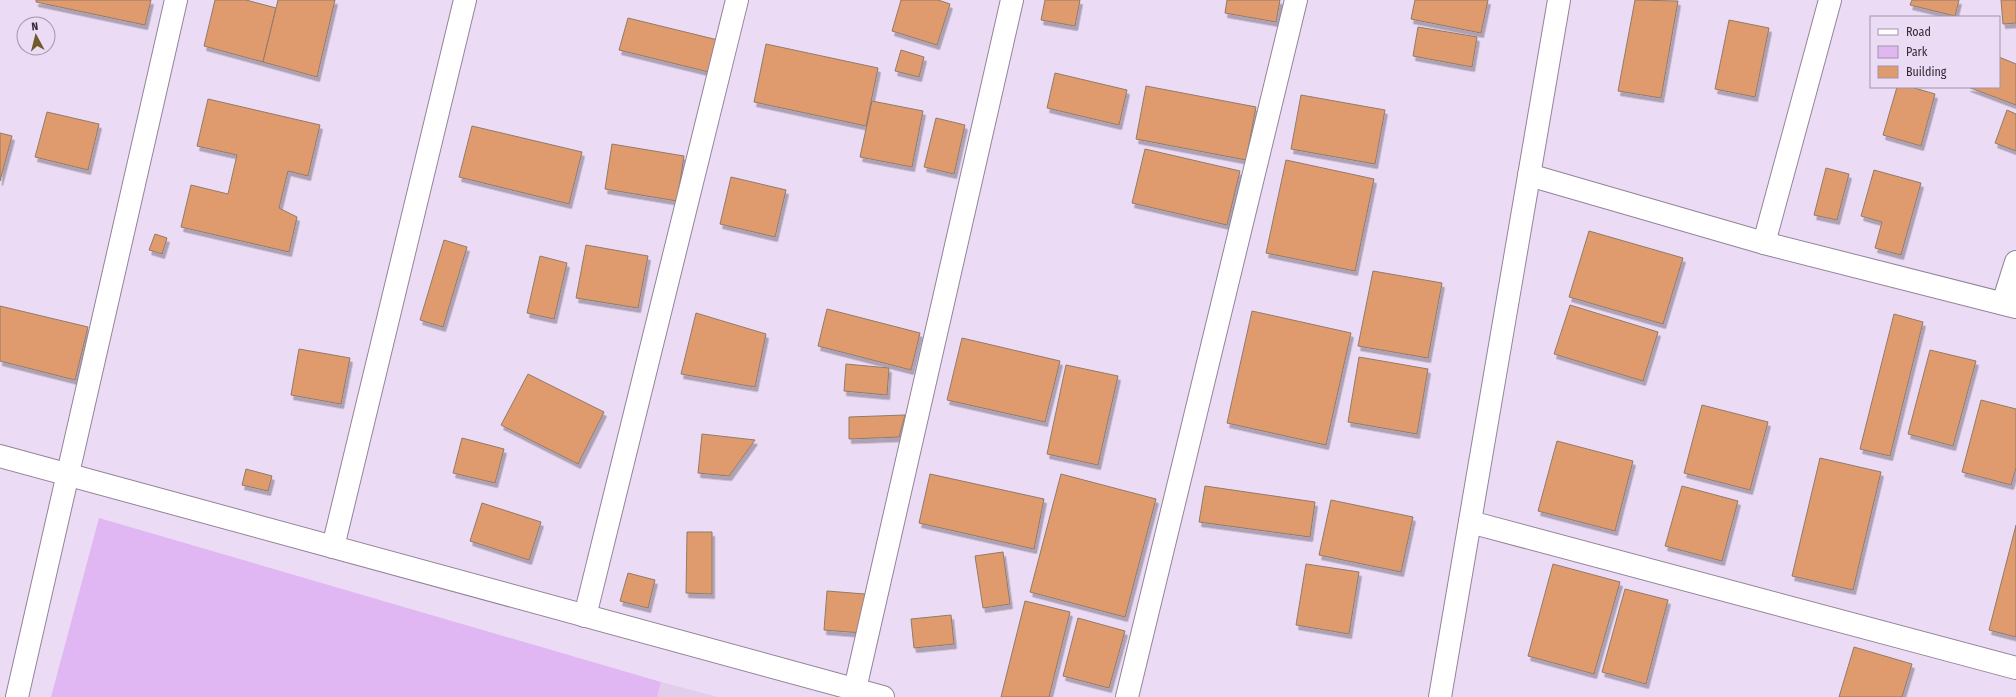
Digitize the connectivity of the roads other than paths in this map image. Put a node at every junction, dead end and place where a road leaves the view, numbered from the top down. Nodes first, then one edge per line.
1 (176, 0) edge
2 (464, 0) edge
3 (737, 0) edge
4 (1012, 0) edge
5 (1296, 0) edge
6 (1559, 0) edge
7 (1830, 0) edge
8 (1529, 175) junction
9 (1764, 243) junction
10 (2016, 262) edge
11 (2010, 305) edge
12 (0, 456) edge
13 (68, 475) junction
14 (1470, 522) junction
15 (333, 547) junction
16 (585, 616) junction
17 (2016, 668) edge
18 (855, 689) junction
19 (17, 697) edge
20 (883, 697) edge
21 (1127, 697) edge
22 (1440, 697) edge

1 - 13 street
2 - 15 street
3 - 16 street
4 - 18 street
5 - 21 street
6 - 8 street
7 - 9 street
8 - 9 street
8 - 14 street
9 - 11 street
10 - 11 street
12 - 13 street
13 - 15 street
13 - 19 street
14 - 17 street
14 - 22 street
15 - 16 street
16 - 18 street
18 - 20 street

